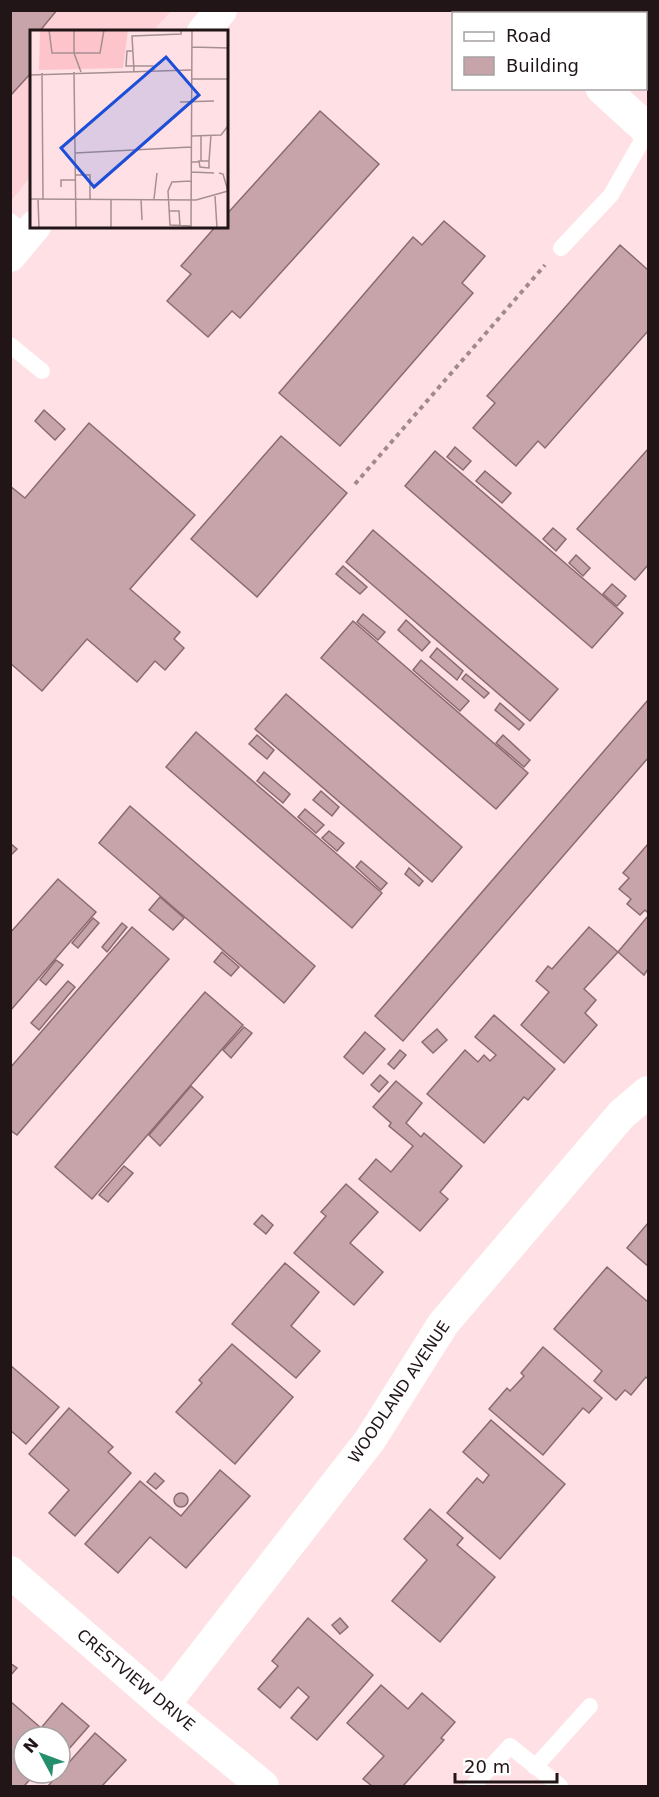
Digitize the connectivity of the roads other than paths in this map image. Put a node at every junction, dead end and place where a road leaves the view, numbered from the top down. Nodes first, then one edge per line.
1 (221, 10) edge
2 (205, 30) edge
3 (604, 90) edge
4 (648, 130) edge
5 (561, 248) road end
6 (10, 345) edge
7 (42, 371) dead end
8 (648, 1092) edge
9 (10, 1572) edge
10 (164, 1705) junction
11 (590, 1706) dead end
12 (535, 1767) junction
13 (263, 1786) edge
14 (473, 1786) edge
15 (560, 1786) edge

1 - 2 street
3 - 4 main road
4 - 5 lane
6 - 7 lane
8 - 10 street, WOODLAND AVENUE
9 - 10 street, CRESTVIEW DRIVE
10 - 13 street, CRESTVIEW DRIVE
11 - 12 lane
12 - 14 lane
12 - 15 lane

